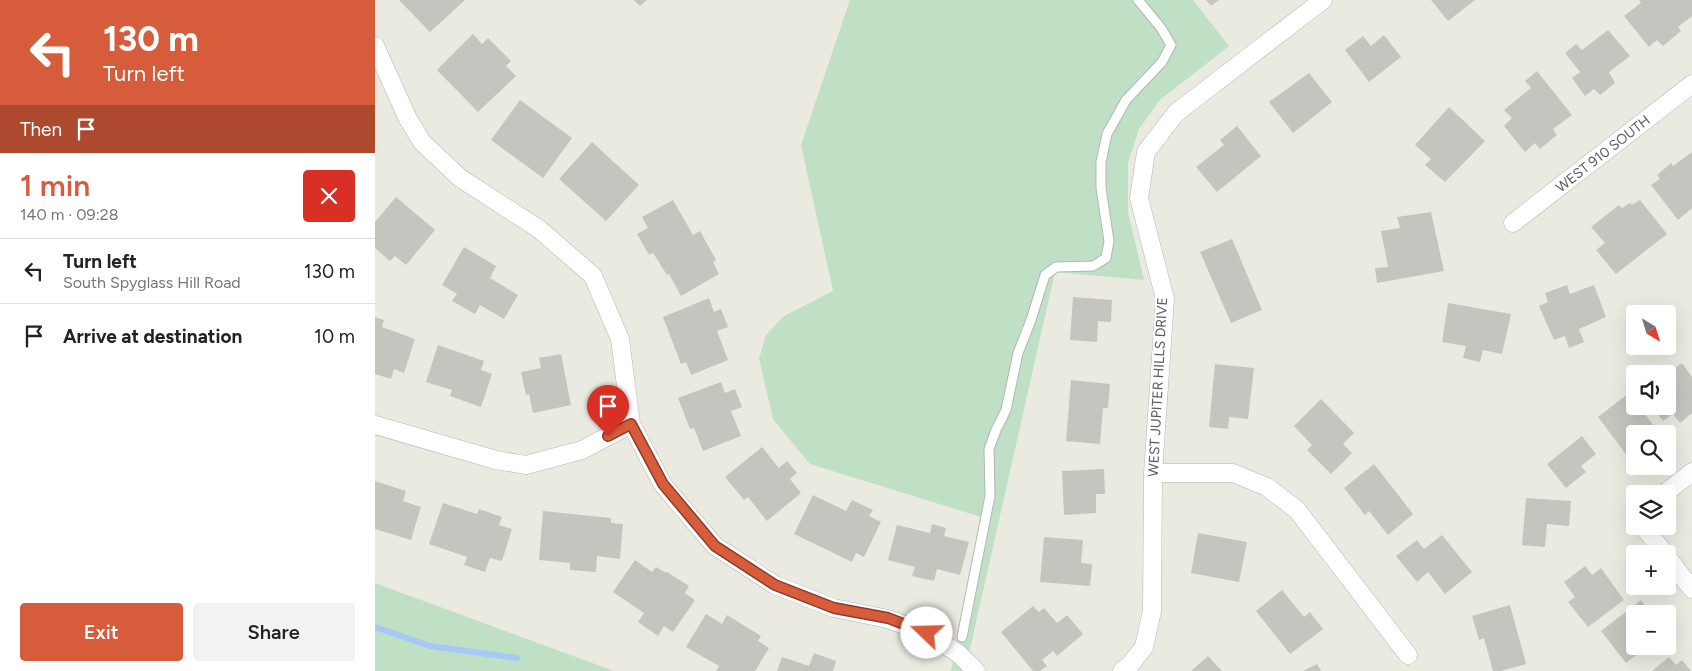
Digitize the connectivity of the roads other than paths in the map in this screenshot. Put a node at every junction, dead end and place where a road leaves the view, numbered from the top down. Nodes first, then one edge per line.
1 (1138, 0) edge
2 (1323, 0) edge
3 (375, 46) edge
4 (1692, 84) edge
5 (1513, 223) dead end
6 (631, 424) junction
7 (375, 425) edge
8 (1692, 472) edge
9 (1153, 473) junction
10 (1675, 485) edge
11 (1650, 535) edge
12 (1658, 545) edge
13 (1676, 569) edge
14 (1692, 589) edge
15 (962, 637) dead end
16 (1408, 655) dead end
17 (976, 671) edge
18 (1122, 671) edge

1 - 15 lane
2 - 9 street, WEST JUPITER HILLS DRIVE
3 - 6 street
4 - 5 street, WEST 910 SOUTH
6 - 7 street
6 - 17 street
8 - 10 street
9 - 16 street
9 - 18 street, WEST JUPITER HILLS DRIVE
11 - 12 street
13 - 14 street

